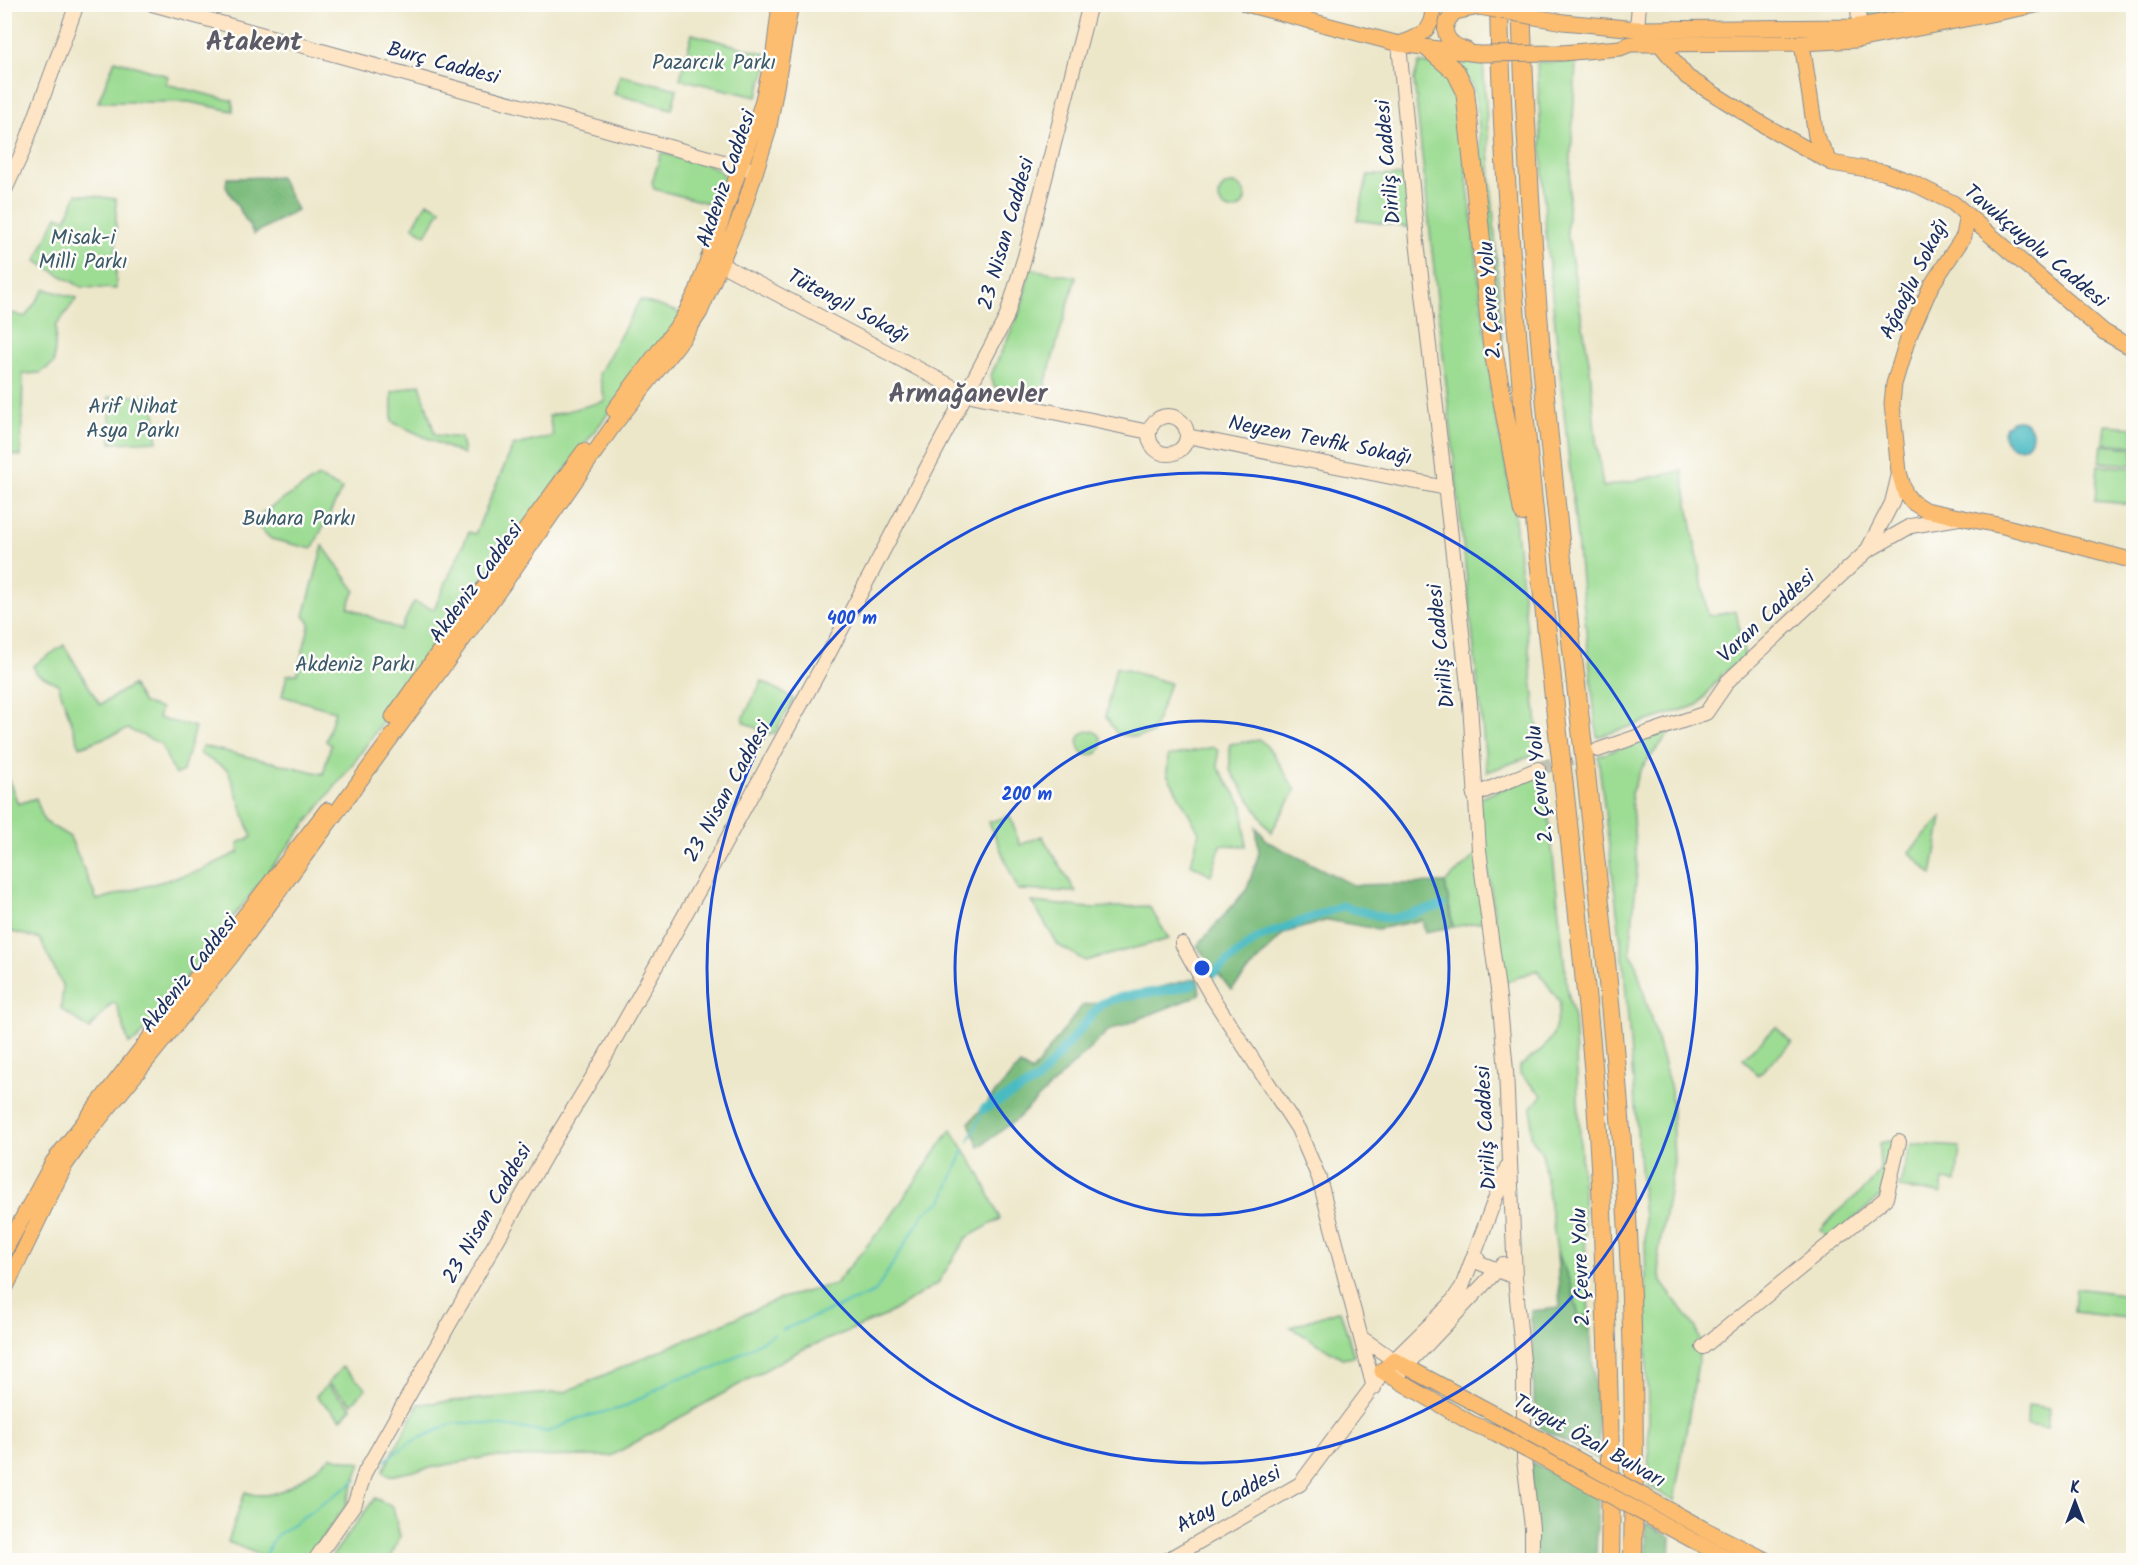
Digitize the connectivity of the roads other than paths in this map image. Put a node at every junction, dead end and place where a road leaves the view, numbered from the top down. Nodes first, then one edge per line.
1 (77, 4) edge
2 (152, 4) edge
3 (780, 4) edge
4 (791, 4) edge
5 (1090, 4) edge
6 (1246, 4) edge
7 (1432, 4) edge
8 (1499, 4) edge
9 (1521, 4) edge
10 (1639, 4) edge
11 (1858, 4) edge
12 (1989, 4) edge
13 (2041, 4) edge
14 (1475, 6) edge
15 (1859, 27) junction
16 (1637, 29) junction
17 (1802, 43) junction
18 (1399, 44) junction
19 (1660, 44) junction
20 (1430, 49) junction
21 (1478, 54) junction
22 (723, 162) junction
23 (1832, 164) junction
24 (749, 169) junction
25 (736, 183) junction
26 (4, 192) edge
27 (1964, 213) junction
28 (1990, 234) junction
29 (1964, 236) junction
30 (715, 261) junction
31 (2133, 349) edge
32 (966, 394) junction
33 (1149, 432) junction
34 (1187, 436) junction
35 (1899, 472) junction
36 (1446, 488) junction
37 (1965, 517) junction
38 (1867, 551) junction
39 (2133, 561) edge
40 (1558, 735) junction
41 (1599, 750) tunnel mouth
42 (1538, 769) tunnel mouth
43 (1474, 795) junction
44 (1182, 944) dead end
45 (1899, 1142) dead end
46 (1510, 1159) junction
47 (1493, 1210) junction
48 (1513, 1215) junction
49 (1514, 1244) junction
50 (4, 1252) edge
51 (1475, 1255) junction
52 (1499, 1269) junction
53 (1515, 1277) junction
54 (4, 1291) edge
55 (1363, 1340) junction
56 (1703, 1347) dead end
57 (1400, 1363) junction
58 (1381, 1371) junction
59 (1374, 1388) junction
60 (1700, 1535) junction
61 (315, 1560) edge
62 (1166, 1560) edge
63 (1532, 1560) edge
64 (1610, 1560) edge
65 (1633, 1560) edge
66 (1732, 1560) edge
67 (1766, 1560) edge

1 - 26 street
2 - 22 street, Burç Caddesi
3 - 24 main road, Akdeniz Caddesi
4 - 24 main road, Akdeniz Caddesi
5 - 32 street, 23 Nisan Caddesi
6 - 18 main road
7 - 18 main road
8 - 40 highway, 2. Çevre Yolu
9 - 65 highway
10 - 16 street
11 - 15 street
12 - 15 main road
13 - 17 main road
14 - 16 main road, bridge
14 - 21 main road
15 - 16 main road
17 - 19 main road
17 - 23 main road
18 - 20 main road
18 - 36 street, Diriliş Caddesi
19 - 21 main road, bridge
19 - 23 main road, Tavukçuyolu Caddesi
20 - 21 main road
20 - 40 highway
22 - 24 street, Burç Caddesi
22 - 25 street
23 - 27 main road, Tavukçuyolu Caddesi
24 - 25 main road, Akdeniz Caddesi
24 - 30 main road, Akdeniz Caddesi
25 - 30 main road, Akdeniz Caddesi
27 - 28 main road, Tavukçuyolu Caddesi
27 - 29 main road, Ağaoğlu Sokağı
28 - 29 main road
28 - 31 main road, Tavukçuyolu Caddesi
29 - 35 main road, Ağaoğlu Sokağı
30 - 32 street, Tütengil Sokağı
30 - 50 main road, Akdeniz Caddesi
30 - 54 main road, Akdeniz Caddesi
32 - 33 street
32 - 61 street, 23 Nisan Caddesi
33 - 34 street
33 - 34 street
34 - 36 street, Neyzen Tevfik Sokağı
35 - 37 main road, Varan Caddesi
35 - 38 street
36 - 43 street, Diriliş Caddesi
37 - 38 street, Varan Caddesi
37 - 39 main road, Varan Caddesi
38 - 41 street, Varan Caddesi
40 - 64 highway, 2. Çevre Yolu
42 - 43 street
43 - 46 street, Diriliş Caddesi
44 - 55 street
45 - 56 street
46 - 47 street, Atay Caddesi
46 - 48 street, Diriliş Caddesi
47 - 48 street
47 - 51 street, Atay Caddesi
48 - 49 street, Diriliş Caddesi
49 - 52 street, Atay Caddesi
49 - 53 street, Diriliş Caddesi
51 - 52 street
51 - 57 street, Atay Caddesi
52 - 53 street
52 - 57 street, Atay Caddesi
53 - 63 street
55 - 57 street
55 - 58 street
57 - 58 main road, Atay Caddesi
57 - 60 main road, Turgut Özal Bulvarı, bridge
58 - 59 street, Atay Caddesi
58 - 59 street
58 - 60 main road, Turgut Özal Bulvarı, bridge
59 - 62 street, Atay Caddesi
60 - 66 main road, Turgut Özal Bulvarı
60 - 67 main road, Turgut Özal Bulvarı

